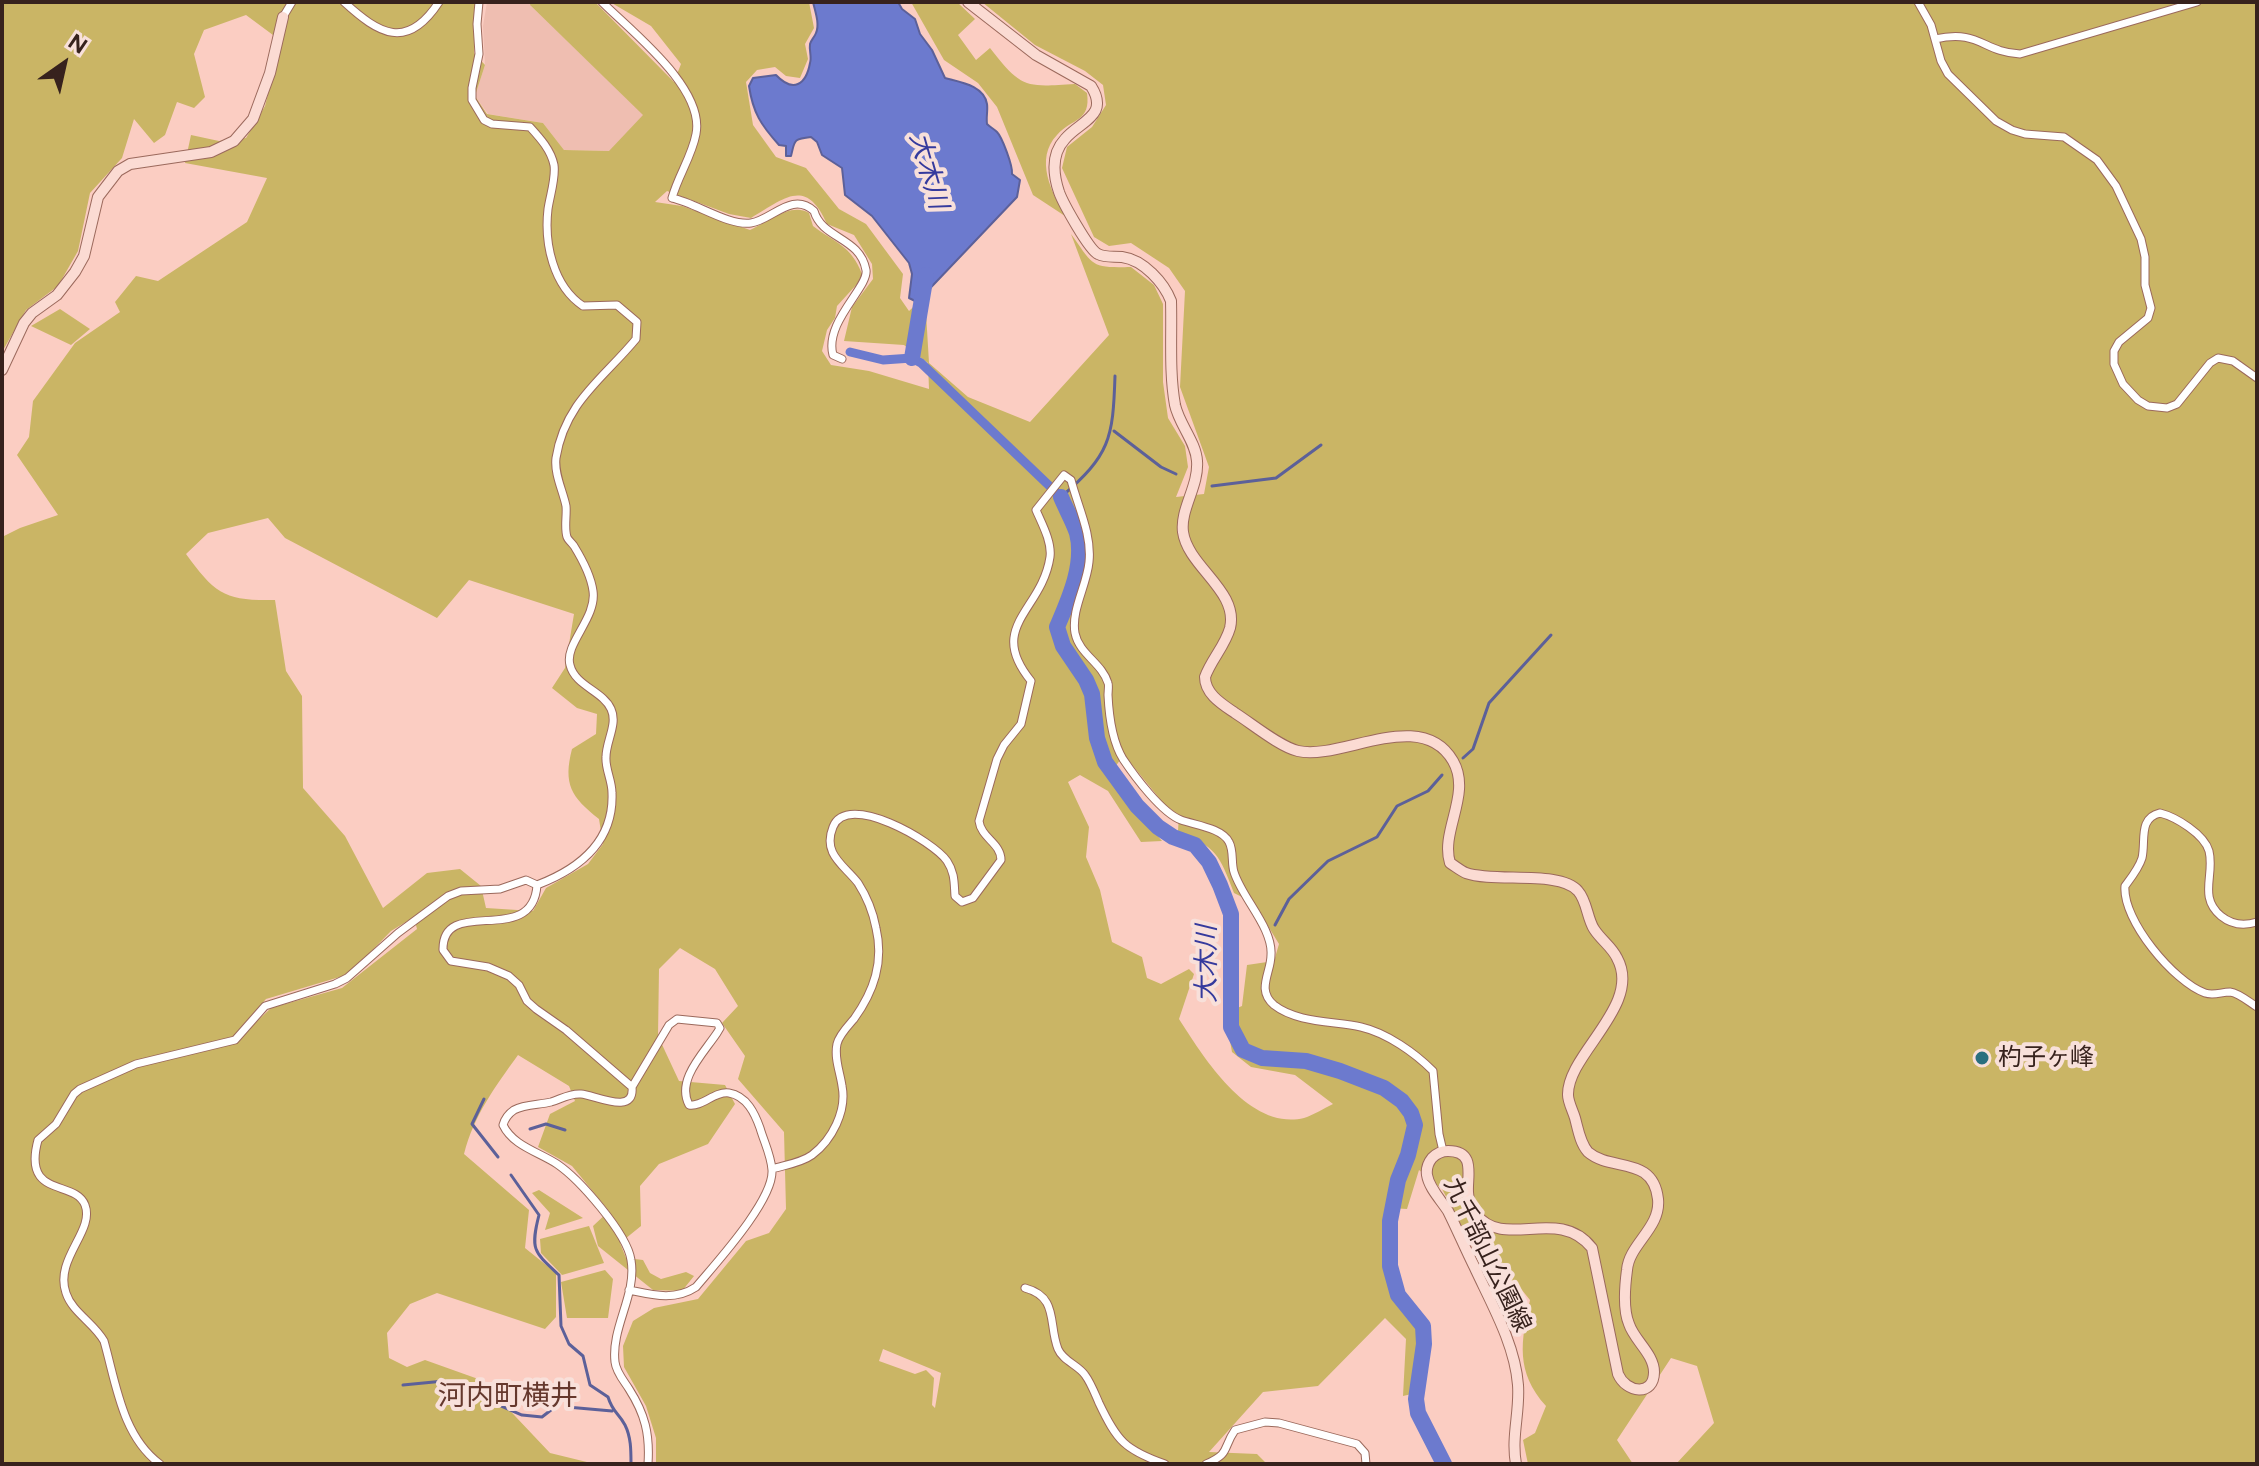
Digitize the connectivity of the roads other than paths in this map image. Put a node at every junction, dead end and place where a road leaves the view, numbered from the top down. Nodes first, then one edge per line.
1 (292, 2) edge
2 (344, 2) edge
3 (439, 2) edge
4 (479, 2) edge
5 (602, 2) edge
6 (968, 2) edge
7 (1918, 2) edge
8 (2197, 2) edge
9 (283, 17) joint
10 (1935, 39) junction
11 (842, 359) dead end
12 (2, 370) edge
13 (2257, 378) edge
14 (537, 885) junction
15 (2257, 922) edge
16 (2257, 1007) edge
17 (632, 1087) junction
18 (1443, 1151) junction
19 (772, 1169) junction
20 (1025, 1288) dead end
21 (629, 1290) junction
22 (160, 1464) edge
23 (648, 1464) edge
24 (1165, 1464) edge
25 (1206, 1464) edge
26 (1366, 1464) edge
27 (1516, 1464) edge

1 - 9 street
2 - 3 street
4 - 14 street
5 - 11 street
6 - 18 main road, 九千部山公園線
7 - 10 street
8 - 10 street
9 - 12 main road
10 - 13 street
14 - 17 street
14 - 22 street
15 - 16 street
17 - 19 street
17 - 21 street
18 - 19 street
18 - 27 main road, 九千部山公園線
19 - 21 street
20 - 24 street
21 - 23 street
25 - 26 street

